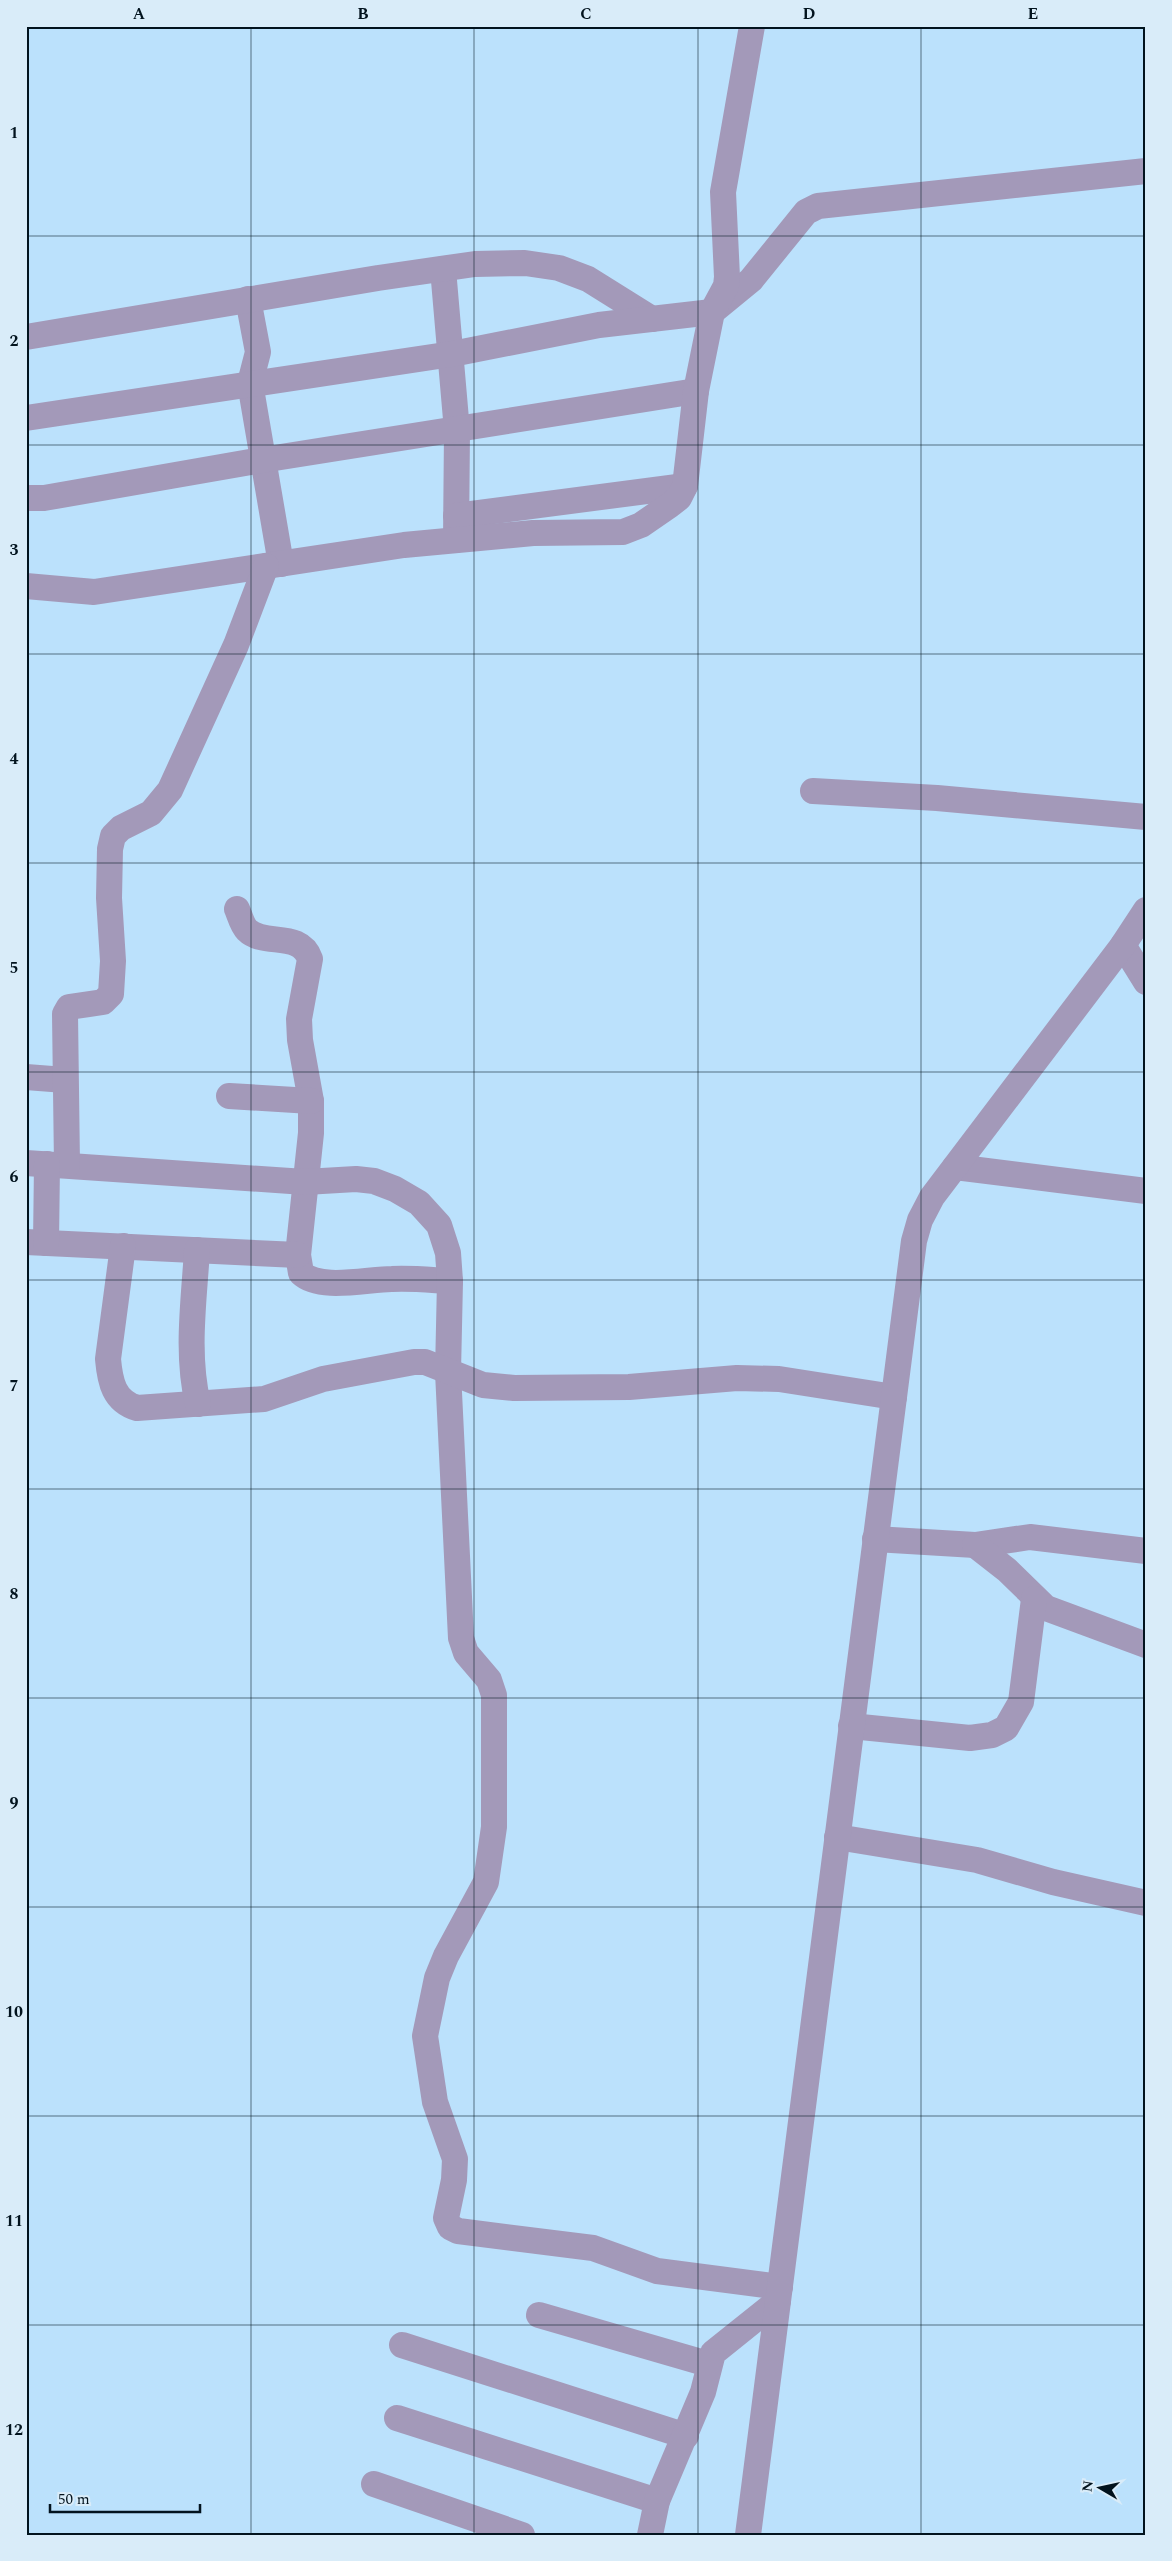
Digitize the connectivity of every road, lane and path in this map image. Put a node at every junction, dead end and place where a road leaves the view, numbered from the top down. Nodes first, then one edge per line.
1 (752, 26) edge
2 (1146, 171) edge
3 (443, 269) junction
4 (248, 299) junction
5 (712, 312) junction
6 (652, 319) junction
7 (26, 337) edge
8 (452, 354) junction
9 (250, 383) junction
10 (696, 392) junction
11 (26, 418) edge
12 (456, 431) junction
13 (262, 460) junction
14 (685, 486) junction
15 (26, 498) edge
16 (456, 528) junction
17 (274, 565) junction
18 (26, 586) edge
19 (813, 791) dead end
20 (1146, 817) edge
21 (237, 909) dead end
22 (1146, 910) edge
23 (1123, 945) junction
24 (1146, 982) edge
25 (26, 1077) edge
26 (65, 1080) junction
27 (229, 1096) dead end
28 (311, 1101) junction
29 (47, 1164) edge
30 (955, 1167) junction
31 (305, 1182) junction
32 (1146, 1191) edge
33 (36, 1242) edge
34 (123, 1246) junction
35 (197, 1250) junction
36 (298, 1255) junction
37 (450, 1281) junction
38 (448, 1372) junction
39 (894, 1397) junction
40 (198, 1404) junction
41 (875, 1538) junction
42 (974, 1545) junction
43 (1146, 1551) edge
44 (1034, 1599) junction
45 (1146, 1645) edge
46 (851, 1726) junction
47 (837, 1837) junction
48 (1146, 1904) edge
49 (779, 2294) junction
50 (539, 2314) dead end
51 (402, 2345) dead end
52 (708, 2364) junction
53 (397, 2418) dead end
54 (686, 2436) junction
55 (374, 2484) dead end
56 (657, 2501) junction
57 (522, 2535) edge
58 (650, 2535) edge
59 (748, 2535) edge

1 - 5 street
2 - 5 street
3 - 4 street
3 - 6 street
3 - 8 street
4 - 7 street
4 - 9 street
5 - 6 street
5 - 10 street
6 - 8 street
8 - 9 street
8 - 12 street
9 - 11 street
9 - 13 street
10 - 12 street
10 - 14 street
12 - 13 street
12 - 16 street
13 - 15 street
13 - 17 street
14 - 16 street
14 - 16 street
16 - 17 street
17 - 18 street
17 - 26 street
19 - 20 street
21 - 28 street
22 - 23 street
23 - 24 street
23 - 30 street
25 - 26 street
26 - 29 street
27 - 28 street
28 - 31 street
29 - 31 street
29 - 33 street
30 - 32 street
30 - 39 street
31 - 36 street
31 - 37 street
33 - 34 street
34 - 35 street
34 - 40 street
35 - 36 street
35 - 40 street
36 - 37 street
37 - 38 street
38 - 39 street
38 - 40 street
38 - 49 street
39 - 41 street
41 - 42 street
41 - 46 street
42 - 43 street
42 - 44 street
44 - 45 street
44 - 46 street
46 - 47 street
47 - 48 street
47 - 49 street
49 - 52 street
49 - 59 street
50 - 52 street
51 - 54 street
52 - 54 street
53 - 56 street
54 - 56 street
55 - 57 street
56 - 58 street

